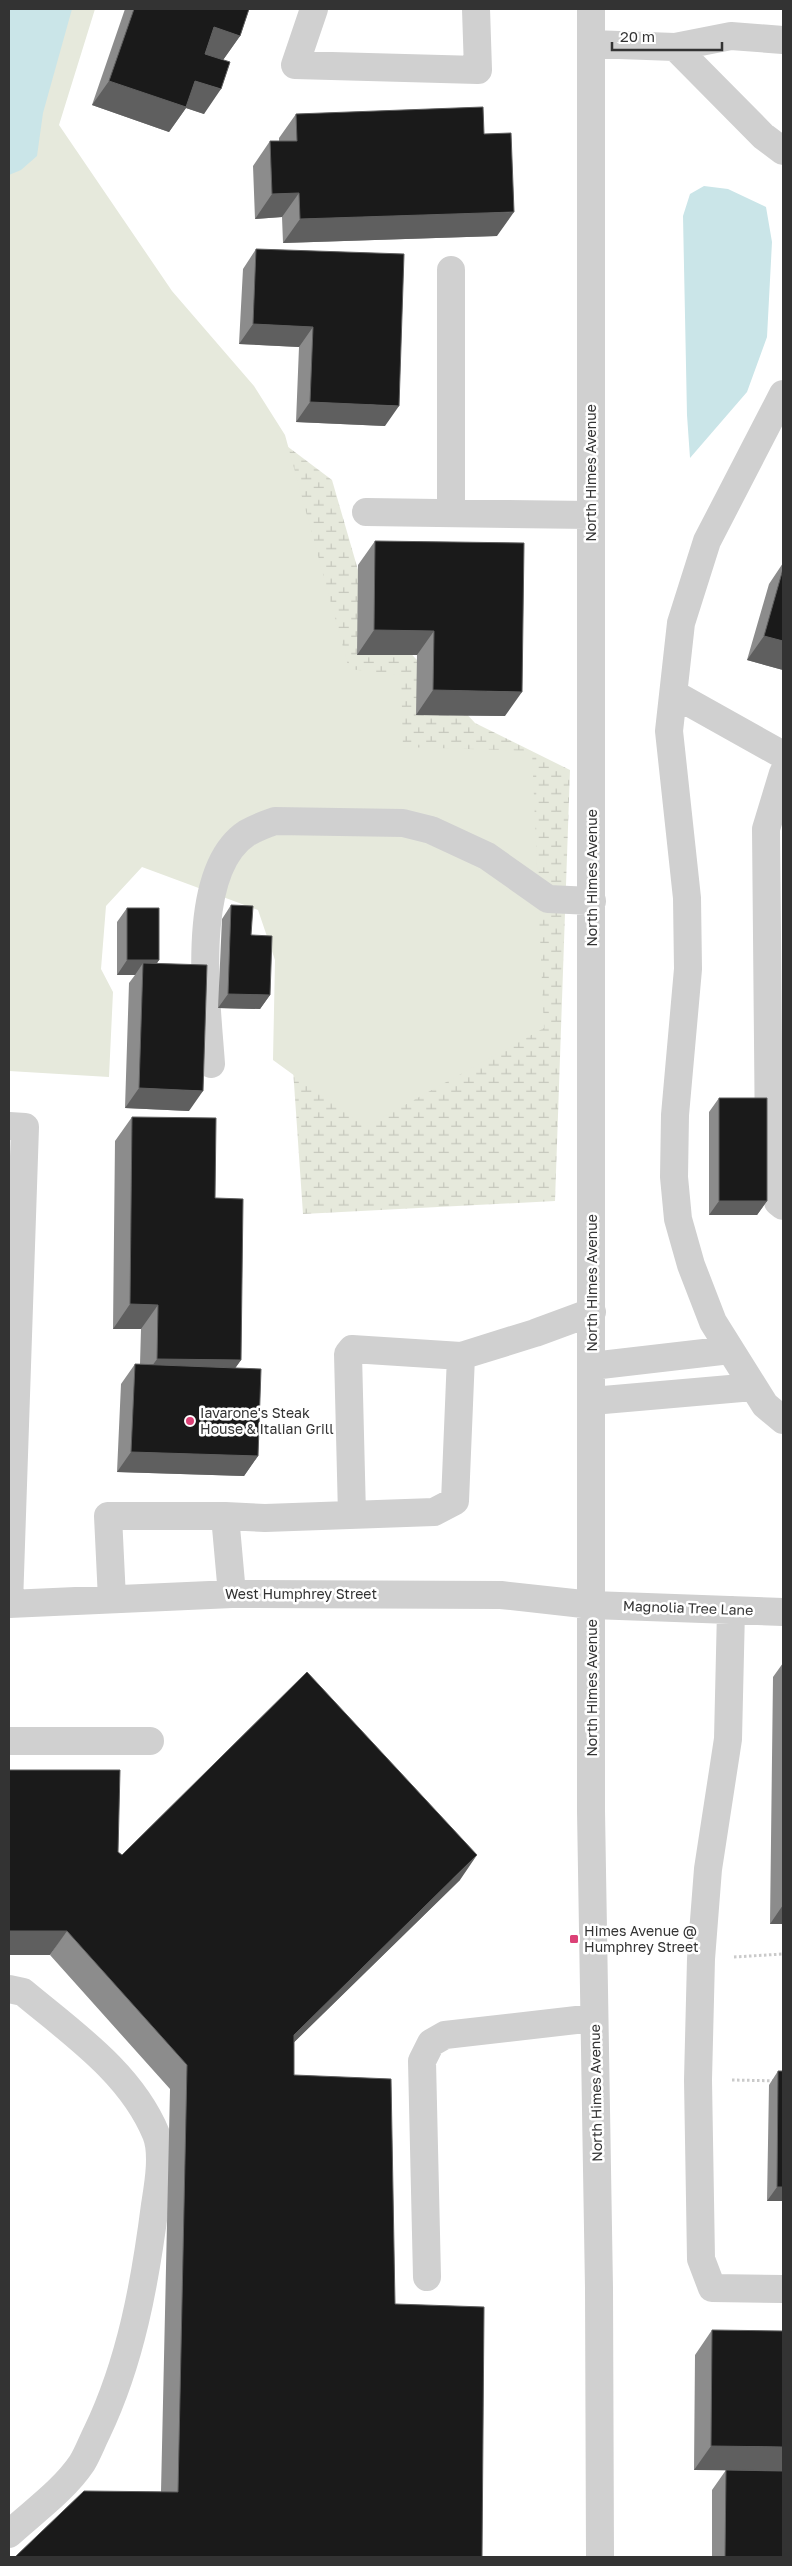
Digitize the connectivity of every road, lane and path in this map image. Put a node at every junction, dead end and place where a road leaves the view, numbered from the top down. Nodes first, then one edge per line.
1 (314, 9) edge
2 (476, 9) edge
3 (591, 9) edge
4 (783, 40) edge
5 (591, 44) junction
6 (675, 47) junction
7 (778, 141) edge
8 (450, 270) dead end
9 (783, 394) edge
10 (366, 512) dead end
11 (451, 513) junction
12 (591, 515) junction
13 (674, 694) junction
14 (783, 755) edge
15 (783, 773) edge
16 (592, 901) junction
17 (211, 1064) dead end
18 (9, 1126) edge
19 (783, 1206) edge
20 (592, 1312) junction
21 (730, 1350) junction
22 (461, 1356) junction
23 (592, 1366) junction
24 (753, 1386) junction
25 (592, 1401) junction
26 (783, 1420) edge
27 (352, 1515) junction
28 (225, 1516) junction
29 (232, 1594) junction
30 (112, 1599) junction
31 (9, 1604) edge
32 (592, 1605) junction
33 (731, 1610) junction
34 (783, 1612) edge
35 (9, 1741) edge
36 (150, 1741) dead end
37 (783, 1954) edge
38 (765, 1955) dead end
39 (9, 1990) edge
40 (594, 2018) junction
41 (698, 2080) junction
42 (783, 2081) edge
43 (427, 2278) dead end
44 (783, 2289) edge
45 (9, 2534) edge
46 (600, 2557) edge

1 - 2 street
3 - 5 street, North Himes Avenue
4 - 6 street
5 - 6 street
5 - 12 street, North Himes Avenue
6 - 7 street
8 - 11 street
9 - 13 street
10 - 11 street
11 - 12 street
12 - 16 street, North Himes Avenue
13 - 14 street
13 - 21 street
15 - 19 street
16 - 17 street
16 - 20 street, North Himes Avenue
18 - 31 street
20 - 22 street
20 - 23 street, North Himes Avenue
21 - 23 street
21 - 24 street
22 - 27 street
22 - 27 street
23 - 25 street, North Himes Avenue
24 - 25 street
24 - 26 street
25 - 32 street, North Himes Avenue
27 - 28 street
28 - 29 street
28 - 30 street
29 - 30 street, West Humphrey Street
29 - 32 street, West Humphrey Street
30 - 31 street, West Humphrey Street
32 - 33 street, Magnolia Tree Lane
32 - 40 street, North Himes Avenue
33 - 34 street, Magnolia Tree Lane
33 - 41 street
35 - 36 street
37 - 38 path
39 - 45 street
40 - 43 street
40 - 46 street, North Himes Avenue
41 - 42 path
41 - 44 street

